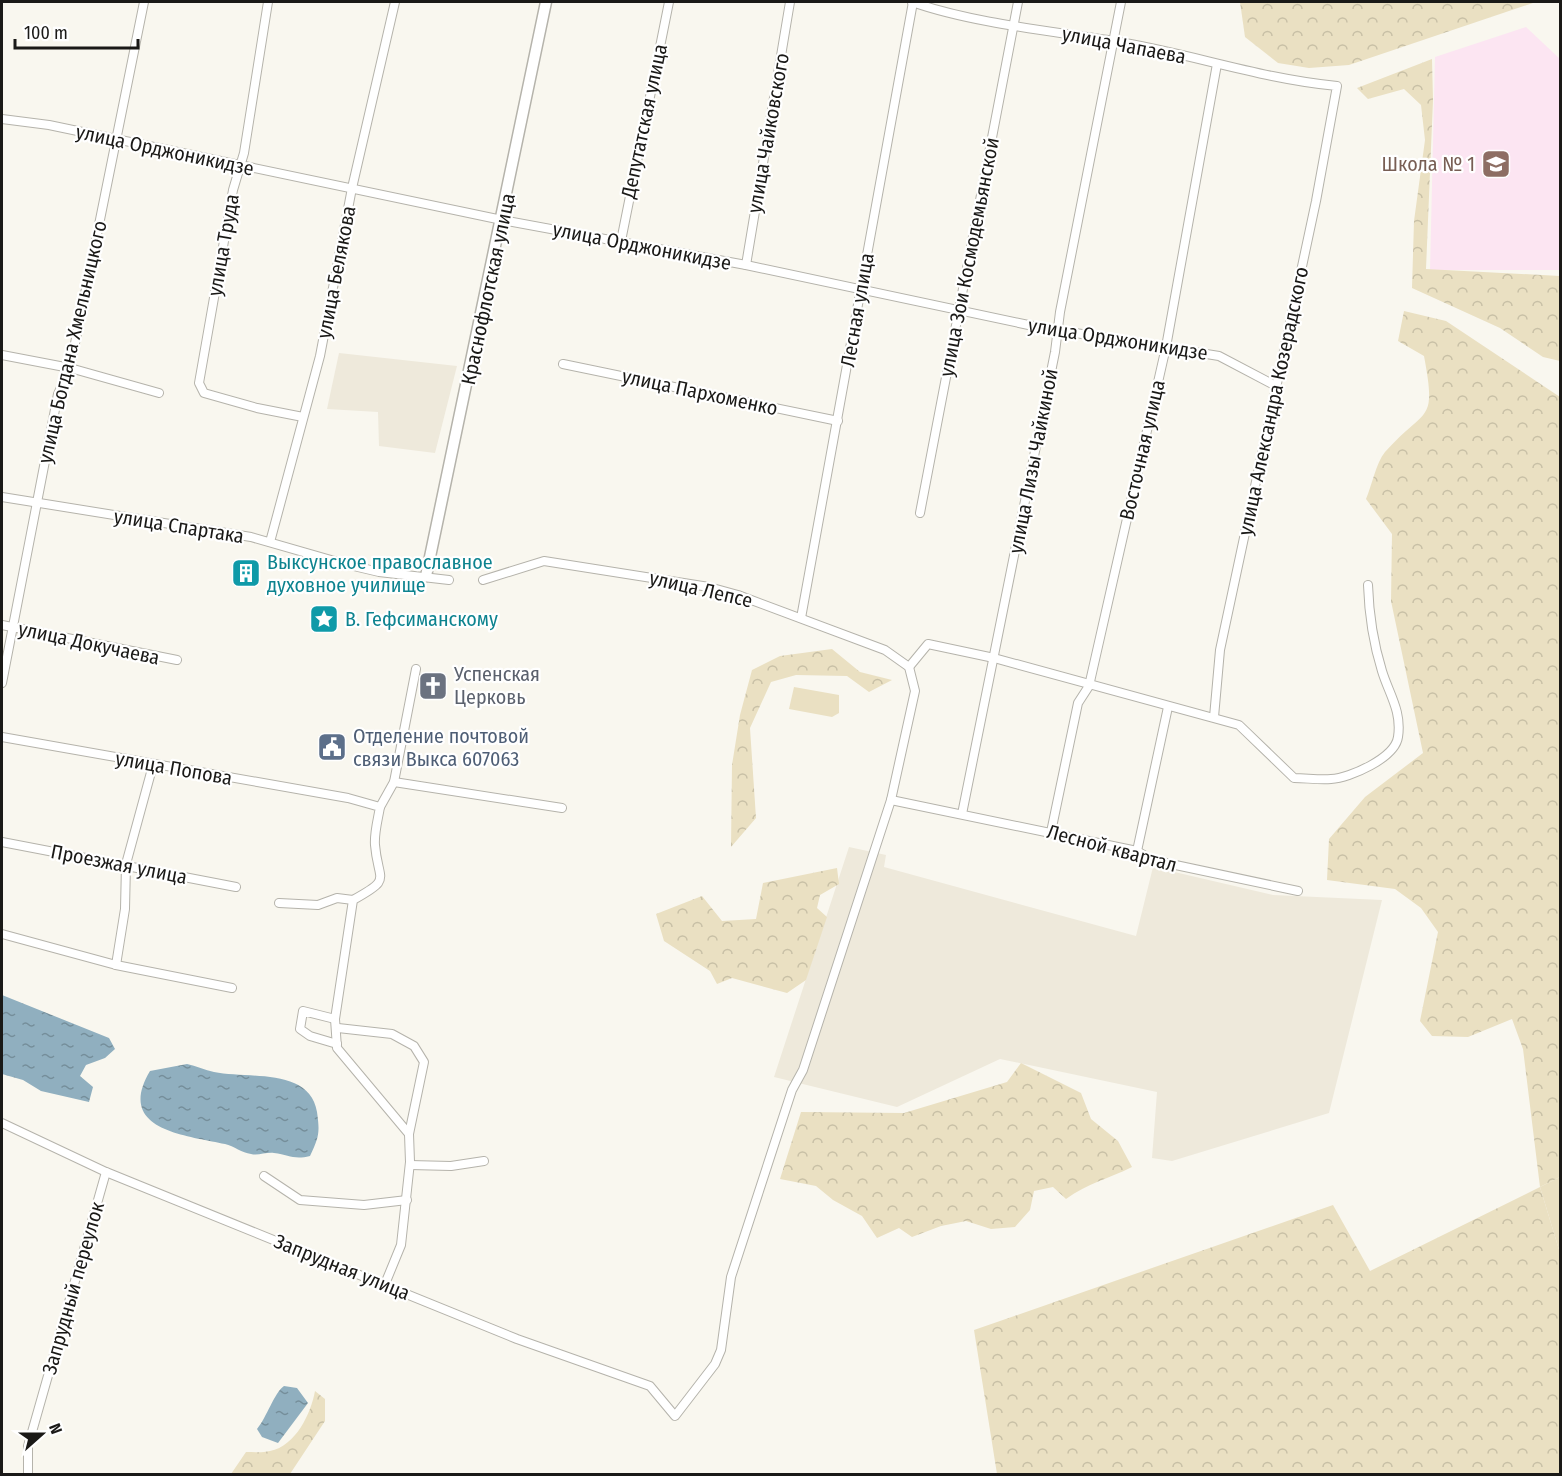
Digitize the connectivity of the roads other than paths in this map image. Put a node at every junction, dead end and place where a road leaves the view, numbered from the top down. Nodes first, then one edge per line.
1 (144, 2) edge
2 (268, 2) edge
3 (395, 2) edge
4 (546, 2) edge
5 (669, 2) edge
6 (790, 2) edge
7 (913, 2) edge
8 (1018, 2) edge
9 (1121, 2) edge
10 (1014, 24) junction
11 (1113, 41) junction
12 (1217, 64) junction
13 (1337, 86) joint
14 (2, 119) edge
15 (117, 139) junction
16 (240, 166) junction
17 (352, 188) junction
18 (502, 220) junction
19 (621, 241) junction
20 (746, 265) junction
21 (861, 289) junction
22 (959, 311) junction
23 (1057, 329) junction
24 (1166, 347) junction
25 (2, 355) edge
26 (562, 364) dead end
27 (70, 368) junction
28 (1276, 386) junction
29 (159, 393) dead end
30 (303, 417) junction
31 (838, 422) junction
32 (2, 497) edge
33 (35, 502) junction
34 (920, 513) dead end
35 (270, 542) junction
36 (426, 576) junction
37 (449, 580) dead end
38 (483, 580) dead end
39 (1368, 585) dead end
40 (801, 618) junction
41 (2, 625) edge
42 (13, 627) junction
43 (994, 658) junction
44 (177, 660) dead end
45 (909, 667) junction
46 (416, 669) dead end
47 (2, 683) edge
48 (1089, 686) junction
49 (1168, 707) junction
50 (1214, 717) junction
51 (2, 737) edge
52 (153, 765) junction
53 (394, 782) junction
54 (891, 800) junction
55 (380, 807) junction
56 (562, 808) dead end
57 (962, 814) junction
58 (1051, 832) junction
59 (2, 842) edge
60 (1137, 851) junction
61 (126, 864) junction
62 (236, 887) dead end
63 (1298, 891) dead end
64 (353, 900) junction
65 (279, 903) dead end
66 (2, 934) edge
67 (116, 965) junction
68 (232, 988) dead end
69 (335, 1019) junction
70 (338, 1028) junction
71 (337, 1044) junction
72 (2, 1123) edge
73 (409, 1134) junction
74 (484, 1161) dead end
75 (410, 1165) junction
76 (106, 1172) junction
77 (264, 1176) dead end
78 (407, 1200) junction
79 (386, 1284) junction
80 (28, 1474) edge

1 - 15 street, улица Богдана Хмельницкого
2 - 16 street, улица Труда
3 - 17 street, улица Белякова
4 - 18 street, Краснофлотская улица
5 - 19 street, Депутатская улица
6 - 20 street, улица Чайковского
7 - 10 street, улица Чапаева
7 - 21 street, Лесная улица
8 - 10 street, улица Зои Космодемьянской
9 - 11 street, улица Лизы Чайкиной
10 - 11 street, улица Чапаева
10 - 22 street, улица Зои Космодемьянской
11 - 12 street, улица Чапаева
11 - 23 street, улица Лизы Чайкиной
12 - 13 street, улица Чапаева
12 - 24 street, Восточная улица
13 - 28 street, улица Александра Козерадского
14 - 15 street, улица Орджоникидзе
15 - 16 street, улица Орджоникидзе
15 - 27 street, улица Богдана Хмельницкого
16 - 17 street, улица Орджоникидзе
16 - 30 street, улица Труда
17 - 18 street, улица Орджоникидзе
17 - 30 street, улица Белякова
18 - 19 street, улица Орджоникидзе
18 - 36 street, Краснофлотская улица
19 - 20 street, улица Орджоникидзе
20 - 21 street, улица Орджоникидзе
21 - 22 street, улица Орджоникидзе
21 - 31 street, Лесная улица
22 - 23 street, улица Орджоникидзе
22 - 34 street, улица Зои Космодемьянской
23 - 24 street, улица Орджоникидзе
23 - 43 street, улица Лизы Чайкиной
24 - 28 street, улица Орджоникидзе
24 - 48 street, Восточная улица
25 - 27 street
26 - 31 street, улица Пархоменко
27 - 29 street
27 - 33 street, улица Богдана Хмельницкого
28 - 50 street, улица Александра Козерадского
30 - 35 street, улица Белякова
31 - 40 street, Лесная улица
32 - 33 street, улица Спартака
33 - 35 street, улица Спартака
33 - 42 street, улица Богдана Хмельницкого
35 - 36 street, улица Спартака
36 - 37 street
38 - 40 street, улица Лепсе
39 - 50 street
40 - 45 street, улица Лепсе
41 - 42 street, улица Докучаева
42 - 44 street, улица Докучаева
42 - 47 street, улица Богдана Хмельницкого
43 - 45 street
43 - 48 street
43 - 57 street, улица Лизы Чайкиной
45 - 54 street
46 - 53 street
48 - 49 street
48 - 58 street, Восточная улица
49 - 50 street
49 - 60 street
51 - 52 street, улица Попова
52 - 55 street, улица Попова
52 - 61 street
53 - 55 street
53 - 56 street
54 - 57 street, Лесной квартал
54 - 79 street, Запрудная улица
55 - 64 street
57 - 58 street, Лесной квартал
58 - 60 street, Лесной квартал
59 - 61 street, Проезжая улица
60 - 63 street, Лесной квартал
61 - 62 street, Проезжая улица
61 - 67 street
64 - 65 street
64 - 69 street
66 - 67 street
67 - 68 street
69 - 70 street
69 - 71 street
70 - 71 street
70 - 73 street
71 - 73 street
72 - 76 street, Запрудная улица
73 - 75 street
74 - 75 street
75 - 78 street
76 - 79 street, Запрудная улица
76 - 80 street, Запрудный переулок
77 - 78 street
78 - 79 street

